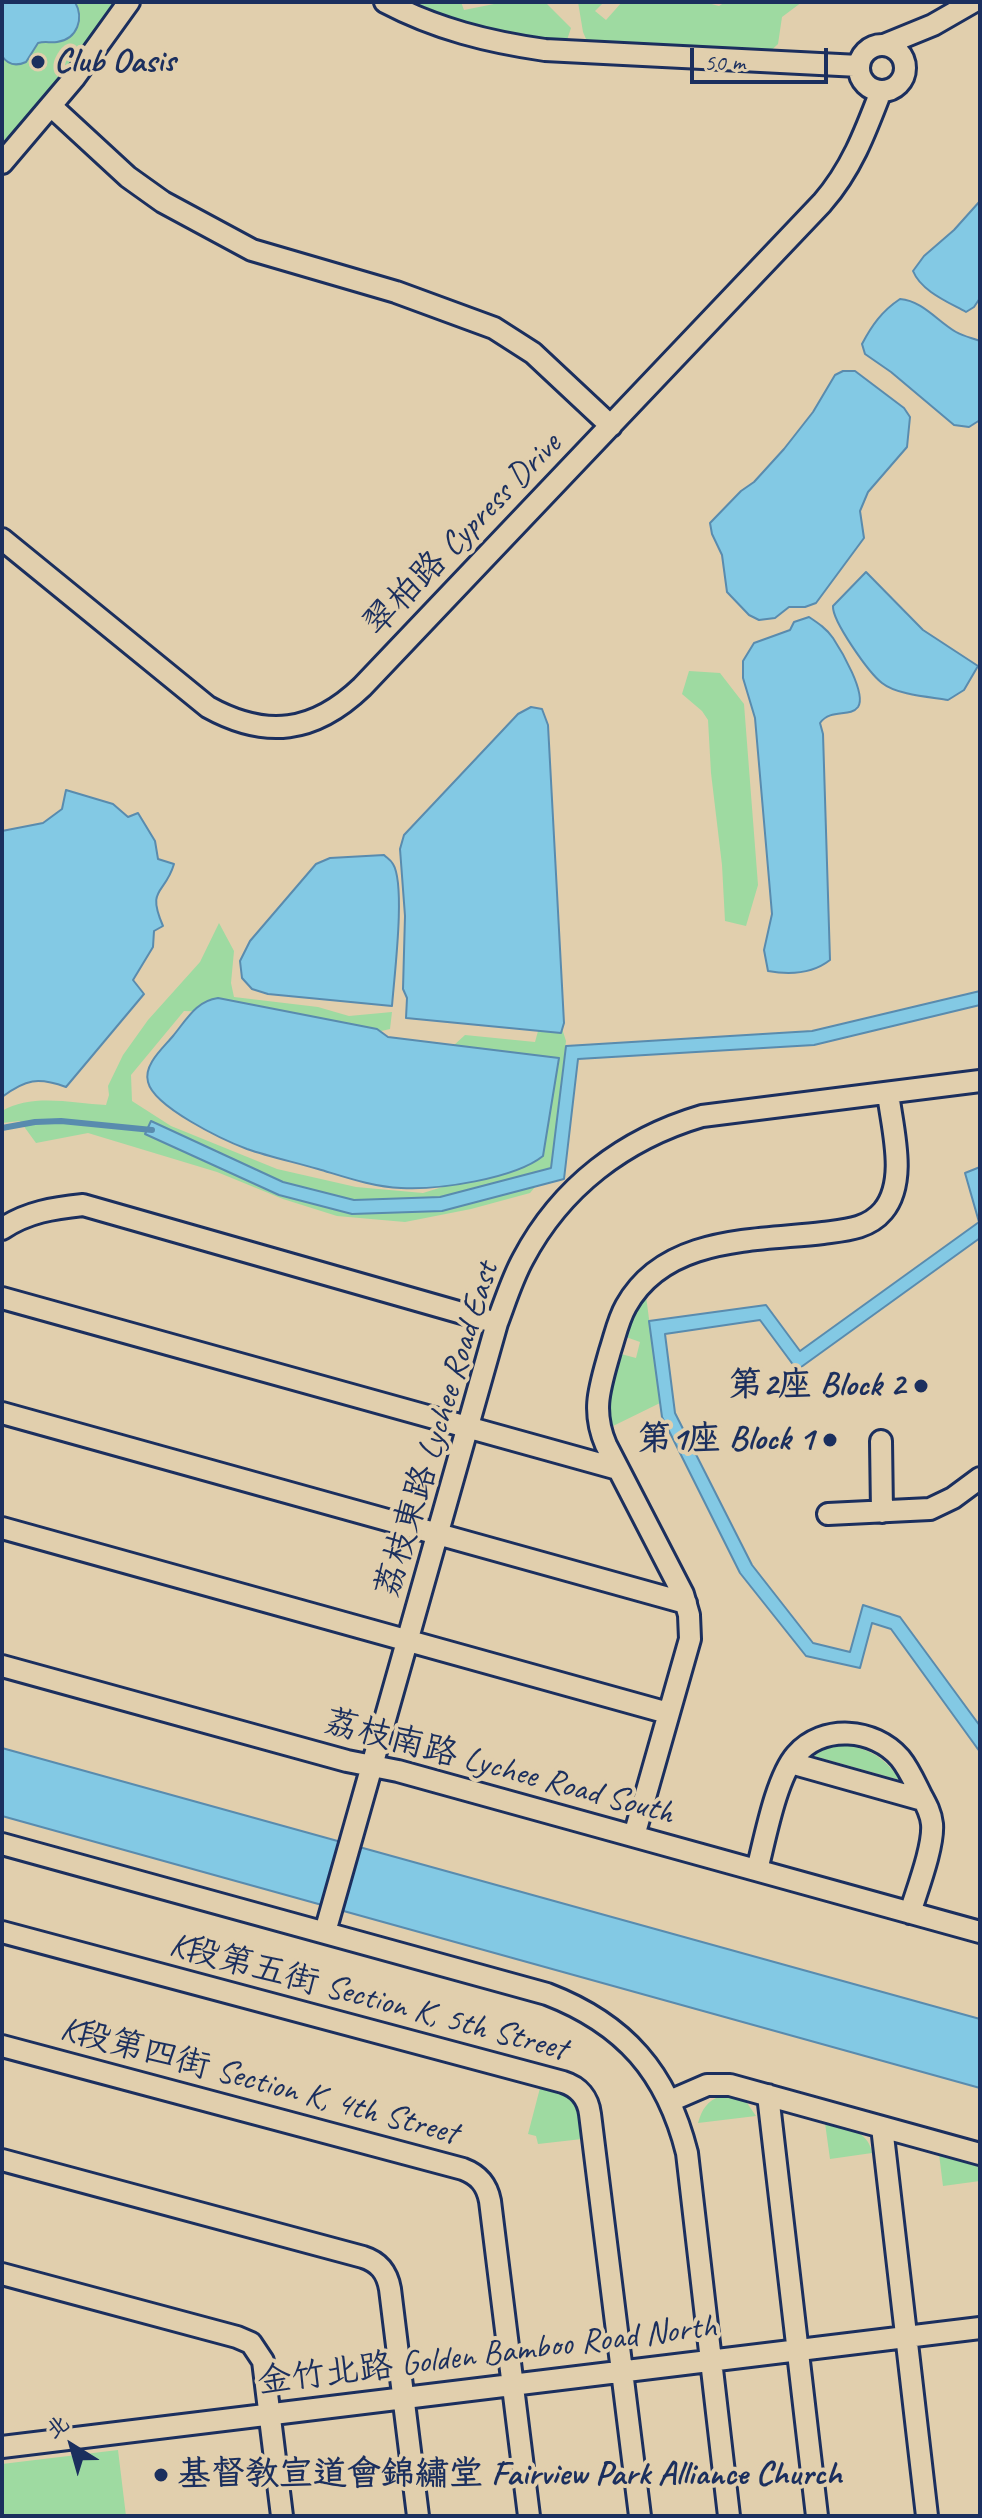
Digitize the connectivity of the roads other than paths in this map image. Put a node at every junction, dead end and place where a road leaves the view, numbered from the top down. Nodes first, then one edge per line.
1 (129, 2) edge
2 (385, 2) edge
3 (973, 2) edge
4 (933, 25) junction
5 (884, 45) junction
6 (904, 59) junction
7 (859, 66) junction
8 (881, 91) junction
9 (51, 106) junction
10 (2, 163) edge
11 (611, 426) junction
12 (2, 539) edge
13 (980, 1081) edge
14 (888, 1093) junction
15 (2, 1229) edge
16 (2, 1298) edge
17 (497, 1323) junction
18 (2, 1413) edge
19 (468, 1427) junction
20 (881, 1441) dead end
21 (618, 1469) junction
22 (980, 1478) edge
23 (882, 1512) junction
24 (828, 1514) dead end
25 (2, 1528) edge
26 (437, 1534) junction
27 (686, 1603) junction
28 (407, 1641) junction
29 (2, 1666) edge
30 (668, 1713) junction
31 (791, 1763) junction
32 (372, 1766) junction
33 (923, 1800) junction
34 (634, 1836) junction
35 (2, 1844) edge
36 (757, 1870) junction
37 (910, 1913) junction
38 (2, 1932) edge
39 (325, 1932) junction
40 (980, 1932) edge
41 (2, 2046) edge
42 (768, 2095) junction
43 (670, 2101) junction
44 (882, 2127) junction
45 (980, 2154) edge
46 (2, 2160) edge
47 (2, 2274) edge
48 (980, 2328) edge
49 (906, 2337) junction
50 (798, 2350) junction
51 (711, 2360) junction
52 (622, 2371) junction
53 (513, 2385) junction
54 (404, 2398) junction
55 (270, 2414) junction
56 (2, 2447) edge
57 (282, 2516) edge
58 (418, 2516) edge
59 (529, 2516) edge
60 (640, 2516) edge
61 (729, 2516) edge
62 (817, 2516) edge
63 (927, 2516) edge

1 - 9 street
2 - 7 street
3 - 4 street
4 - 5 street
4 - 6 street
5 - 6 street
5 - 7 street
6 - 8 street
7 - 8 street
8 - 11 street, 翠柏路 Cypress Drive
9 - 10 street
9 - 11 street
11 - 12 street, 翠柏路 Cypress Drive
13 - 14 street, 荔枝東路 Lychee Road East
14 - 17 street, 荔枝東路 Lychee Road East
14 - 21 street
15 - 17 street
16 - 19 street
17 - 19 street, 荔枝東路 Lychee Road East
18 - 26 street
19 - 21 street
19 - 26 street, 荔枝東路 Lychee Road East
20 - 23 street
21 - 27 street
22 - 23 street
23 - 24 street
25 - 28 street
26 - 27 street
26 - 28 street, 荔枝東路 Lychee Road East
27 - 30 street
28 - 30 street
28 - 32 street, 荔枝東路 Lychee Road East
29 - 32 street, 荔枝南路 Lychee Road South
30 - 34 street
31 - 33 street
31 - 33 street
31 - 36 street
32 - 34 street, 荔枝南路 Lychee Road South
32 - 39 street, 荔枝東路 Lychee Road East
33 - 37 street
34 - 36 street, 荔枝南路 Lychee Road South
35 - 39 street
36 - 37 street, 荔枝南路 Lychee Road South
37 - 40 street, 荔枝南路 Lychee Road South
38 - 52 street, K段第五街 Section K, 5th Street
39 - 43 street
41 - 53 street, K段第四街 Section K, 4th Street
42 - 43 street
42 - 44 street
42 - 50 street
43 - 51 street
44 - 45 street
44 - 49 street
46 - 54 street
47 - 55 street
48 - 49 street, 金竹北路 Golden Bamboo Road North
49 - 50 street, 金竹北路 Golden Bamboo Road North
49 - 63 street
50 - 51 street, 金竹北路 Golden Bamboo Road North
50 - 62 street
51 - 52 street, 金竹北路 Golden Bamboo Road North
51 - 61 street
52 - 53 street, 金竹北路 Golden Bamboo Road North
52 - 60 street, K段第五街 Section K, 5th Street
53 - 54 street, 金竹北路 Golden Bamboo Road North
53 - 59 street, K段第四街 Section K, 4th Street
54 - 55 street, 金竹北路 Golden Bamboo Road North
54 - 58 street
55 - 56 street, 金竹北路 Golden Bamboo Road North
55 - 57 street

